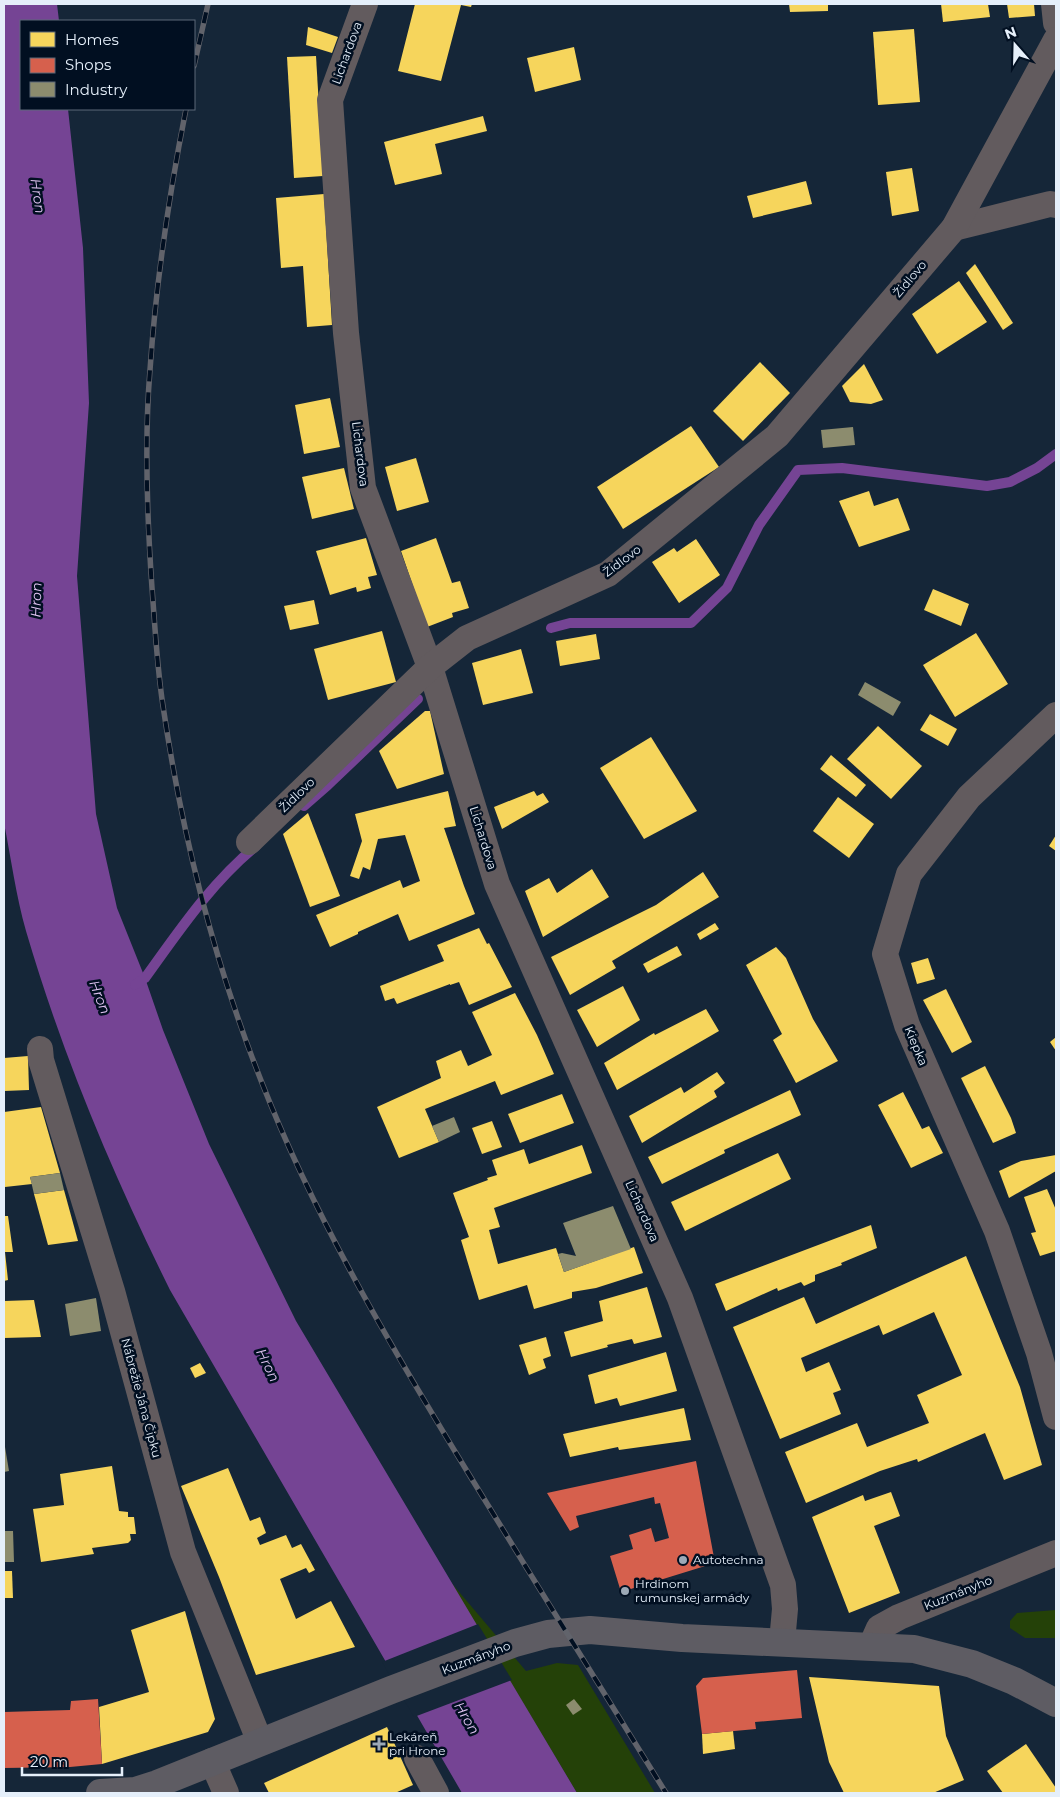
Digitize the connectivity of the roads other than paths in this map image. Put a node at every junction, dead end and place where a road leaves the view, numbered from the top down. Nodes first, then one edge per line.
1 (365, 4) edge
2 (1054, 4) edge
3 (1056, 23) edge
4 (1056, 40) edge
5 (1056, 205) edge
6 (954, 228) junction
7 (430, 667) junction
8 (1056, 715) edge
9 (249, 842) dead end
10 (40, 1048) dead end
11 (1056, 1417) edge
12 (1056, 1553) edge
13 (782, 1642) junction
14 (872, 1646) junction
15 (1056, 1703) edge
16 (260, 1742) junction
17 (417, 1758) dead end
18 (212, 1761) junction
19 (100, 1793) edge
20 (226, 1793) edge
21 (436, 1793) edge

1 - 7 street, Lichardova
2 - 3 street
4 - 6 street, Židlovo
5 - 6 street
6 - 7 street, Židlovo
7 - 9 street, Židlovo
7 - 13 street, Lichardova
8 - 11 street, Kiepka
10 - 16 street, Nábrežie Jána Čipku
12 - 14 street, Kuzmányho
13 - 14 main road, Kuzmányho
13 - 16 main road, Kuzmányho
14 - 15 main road, Kuzmányho
16 - 18 main road, Kuzmányho
17 - 21 street
18 - 19 main road, Kuzmányho
18 - 20 street

